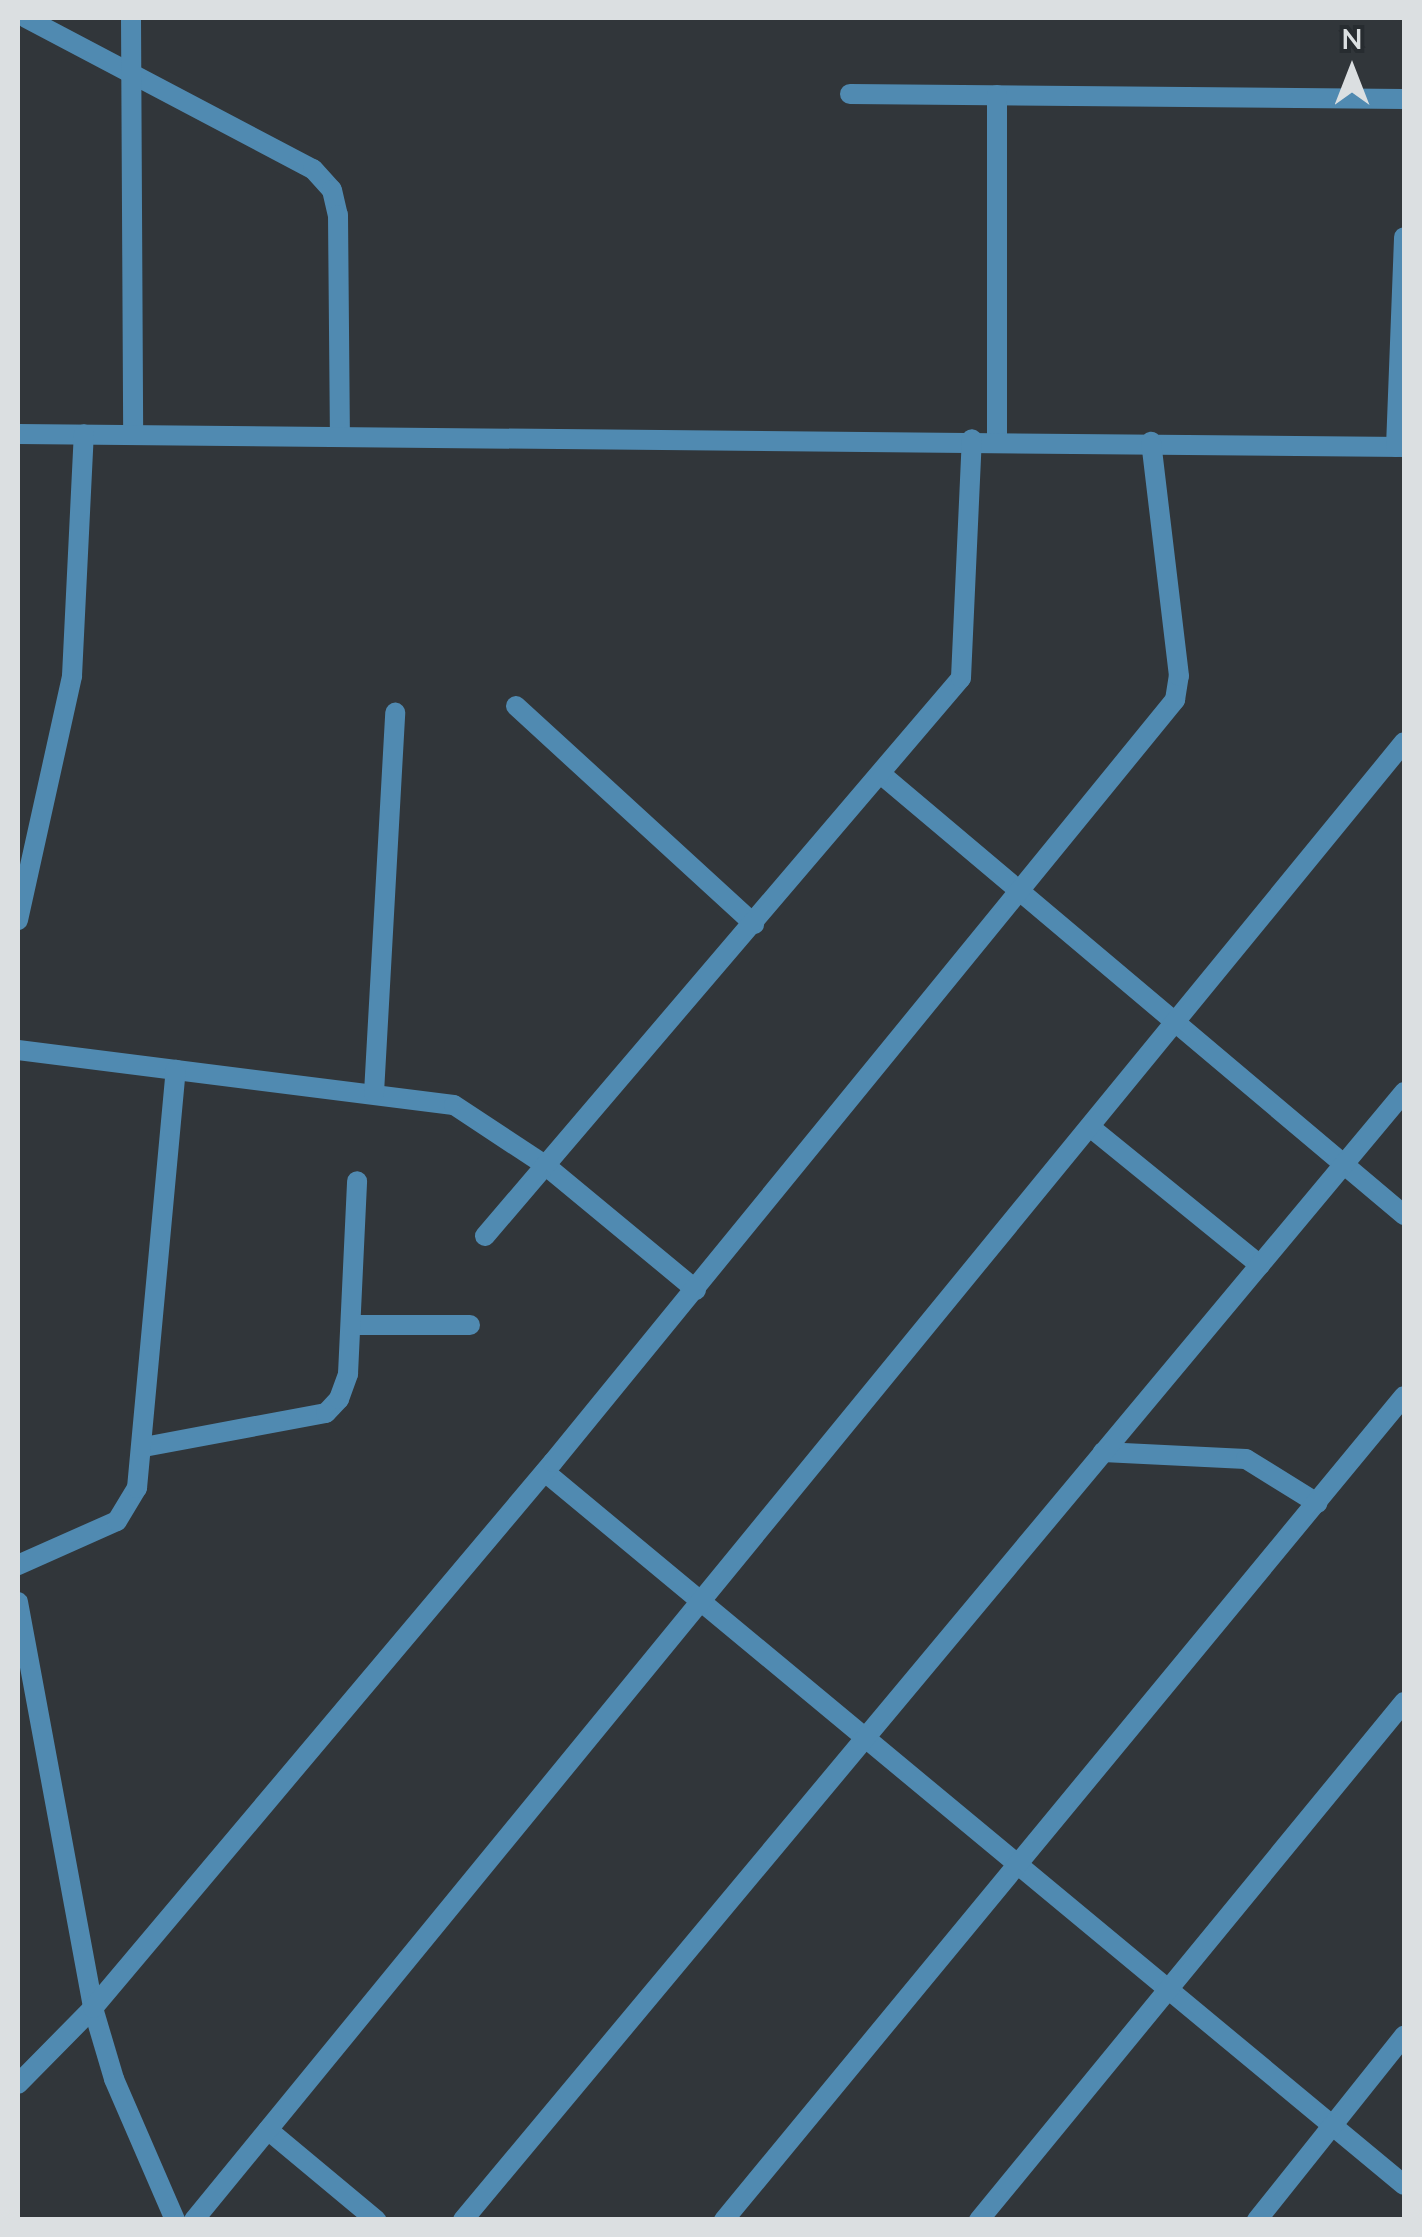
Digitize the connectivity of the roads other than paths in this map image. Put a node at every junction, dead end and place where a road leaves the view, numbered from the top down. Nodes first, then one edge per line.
1 (26, 18) edge
2 (131, 18) edge
3 (130, 70) junction
4 (850, 94) dead end
5 (998, 95) junction
6 (1404, 100) edge
7 (1404, 237) edge
8 (18, 434) edge
9 (84, 434) junction
10 (133, 434) junction
11 (340, 436) junction
12 (972, 438) junction
13 (998, 439) junction
14 (1151, 442) junction
15 (1400, 447) edge
16 (516, 706) dead end
17 (394, 713) dead end
18 (1404, 742) edge
19 (882, 775) junction
20 (1018, 890) junction
21 (18, 920) edge
22 (754, 924) junction
23 (1175, 1023) junction
24 (18, 1050) edge
25 (176, 1070) junction
26 (1404, 1092) edge
27 (374, 1094) junction
28 (1090, 1127) junction
29 (1344, 1164) junction
30 (545, 1165) junction
31 (357, 1182) dead end
32 (1404, 1215) edge
33 (484, 1236) dead end
34 (1260, 1265) junction
35 (696, 1290) junction
36 (470, 1324) dead end
37 (352, 1325) junction
38 (1404, 1396) edge
39 (144, 1447) junction
40 (1103, 1452) junction
41 (545, 1472) junction
42 (1317, 1502) junction
43 (18, 1566) edge
44 (704, 1598) junction
45 (18, 1602) edge
46 (1404, 1702) edge
47 (863, 1738) junction
48 (1018, 1867) junction
49 (1168, 1991) junction
50 (93, 2008) junction
51 (1404, 2036) edge
52 (20, 2076) edge
53 (1332, 2127) junction
54 (268, 2130) junction
55 (1404, 2185) edge
56 (175, 2220) edge
57 (194, 2220) edge
58 (376, 2220) edge
59 (463, 2220) edge
60 (724, 2220) edge
61 (979, 2220) edge
62 (1256, 2220) edge

1 - 3 street
2 - 3 street
3 - 10 street
3 - 11 street
4 - 5 street
5 - 6 street
5 - 13 street
7 - 15 street
8 - 9 street
9 - 10 street
9 - 21 street
10 - 11 street
11 - 12 street
12 - 13 street
12 - 19 street
13 - 14 street
14 - 15 street
14 - 20 street
16 - 22 street
17 - 27 street
18 - 23 street
19 - 20 street
19 - 22 street
20 - 23 street
20 - 35 street
22 - 30 street
23 - 28 street
23 - 29 street
24 - 25 street
25 - 27 street
25 - 39 street
26 - 29 street
27 - 30 street
28 - 34 street
28 - 44 street
29 - 32 street
29 - 34 street
30 - 33 street
30 - 35 street
31 - 37 street
34 - 40 street
35 - 41 street
36 - 37 street
37 - 39 street
38 - 42 street
39 - 43 street
40 - 42 street
40 - 47 street
41 - 44 street
41 - 50 street
42 - 48 street
44 - 47 street
44 - 54 street
45 - 50 street
46 - 49 street
47 - 48 street
47 - 59 street
48 - 49 street
48 - 60 street
49 - 53 street
49 - 61 street
50 - 52 street
50 - 56 street
51 - 53 street
53 - 55 street
53 - 62 street
54 - 57 street
54 - 58 street

